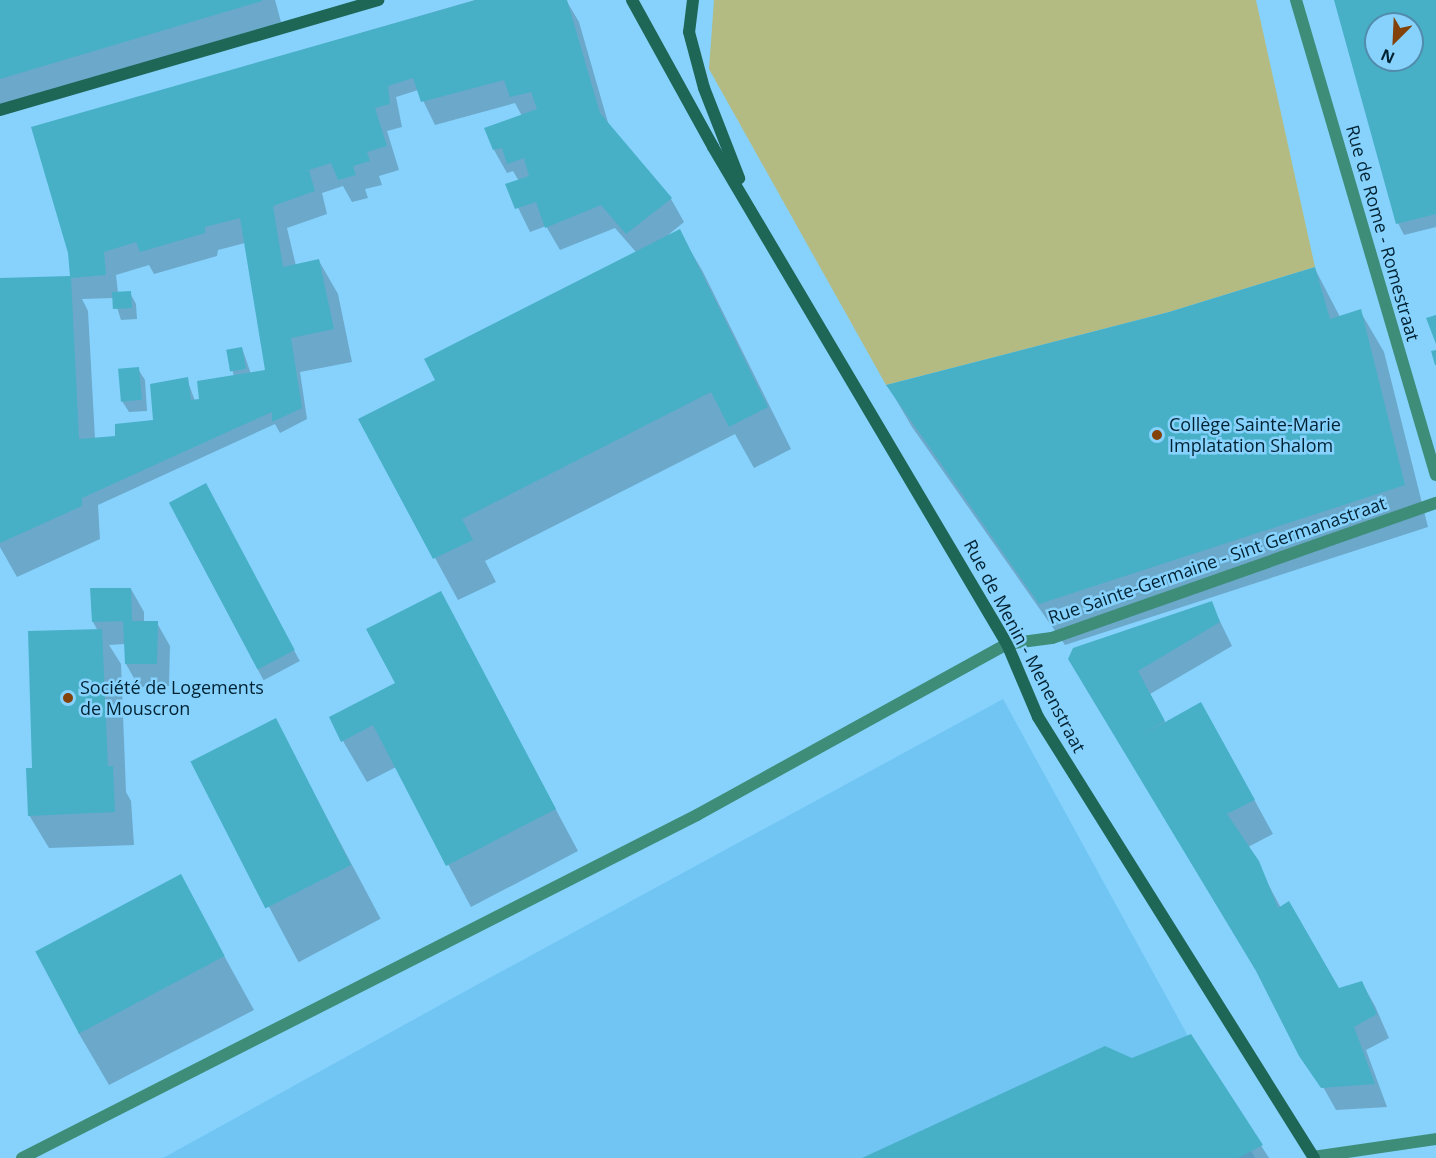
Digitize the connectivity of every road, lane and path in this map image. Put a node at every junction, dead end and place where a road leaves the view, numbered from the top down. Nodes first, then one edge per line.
1 (378, 0) edge
2 (632, 0) edge
3 (693, 0) edge
4 (1296, 0) edge
5 (0, 110) edge
6 (751, 207) junction
7 (1436, 475) edge
8 (1436, 503) edge
9 (1007, 644) junction
10 (1436, 1139) edge
11 (1313, 1157) edge
12 (22, 1158) edge

1 - 5 street
2 - 6 street, Rue de Menin - Menenstraat
3 - 6 street, Rue de Menin - Menenstraat
4 - 7 street, Rue de Rome - Romestraat
6 - 9 street, Rue de Menin - Menenstraat
8 - 9 street, Rue Sainte-Germaine - Sint Germanastraat
9 - 11 street, Rue de Menin - Menenstraat
9 - 12 street
10 - 11 street

